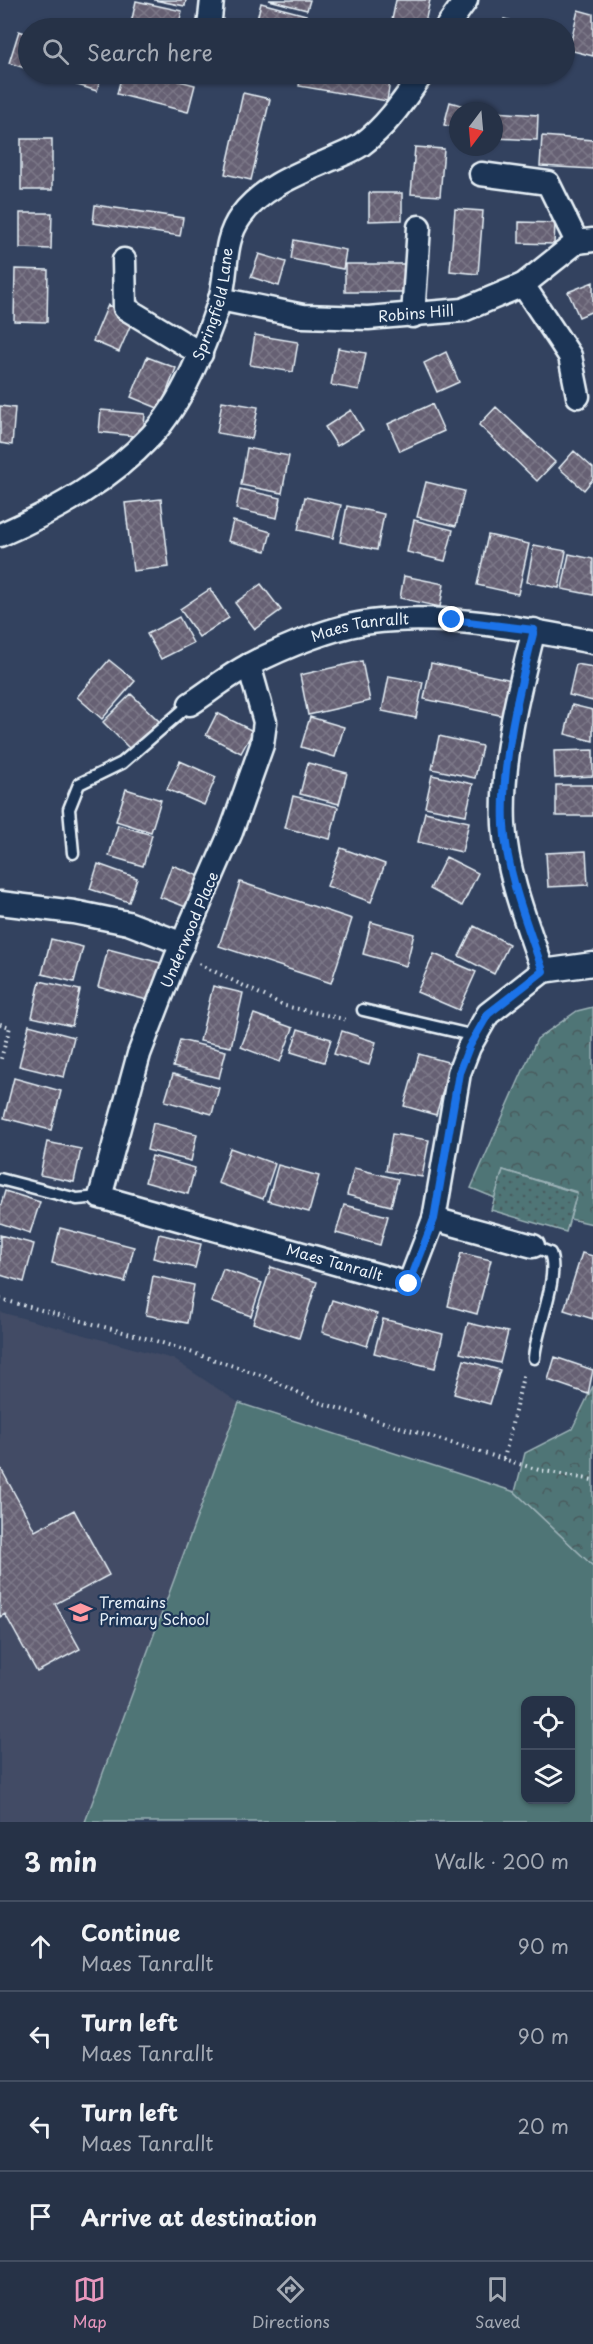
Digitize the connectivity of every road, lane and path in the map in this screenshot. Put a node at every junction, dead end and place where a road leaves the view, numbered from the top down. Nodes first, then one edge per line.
1 (212, 0) edge
2 (466, 0) edge
3 (210, 18) edge
4 (453, 18) edge
5 (415, 84) edge
6 (481, 174) dead end
7 (419, 227) dead end
8 (585, 241) edge
9 (124, 260) dead end
10 (523, 285) junction
11 (220, 299) junction
12 (413, 316) junction
13 (201, 354) junction
14 (578, 396) dead end
15 (0, 535) edge
16 (534, 630) junction
17 (593, 642) edge
18 (249, 665) junction
19 (190, 704) joint
20 (73, 853) dead end
21 (0, 903) edge
22 (180, 951) junction
23 (593, 964) edge
24 (543, 971) junction
25 (363, 1010) dead end
26 (353, 1021) dead end
27 (0, 1024) edge
28 (475, 1036) junction
29 (0, 1062) edge
30 (0, 1179) edge
31 (100, 1197) junction
32 (434, 1219) junction
33 (533, 1246) joint
34 (0, 1299) edge
35 (534, 1358) dead end
36 (593, 1480) edge

1 - 3 street
2 - 4 street
5 - 11 street, Springfield Lane
6 - 8 street
7 - 12 street
8 - 10 street, Robins Hill
9 - 13 street
10 - 12 street, Robins Hill
10 - 14 street
11 - 12 street, Robins Hill
11 - 13 street, Springfield Lane
13 - 15 street, Springfield Lane
16 - 17 street, Maes Tanrallt
16 - 18 street, Maes Tanrallt
16 - 24 street
18 - 19 street, Maes Tanrallt
18 - 22 street, Underwood Place
19 - 20 lane
21 - 22 street
22 - 26 path
22 - 31 street, Underwood Place
23 - 24 street
24 - 28 street, Maes Tanrallt
25 - 28 lane
27 - 29 path
28 - 32 street, Maes Tanrallt
30 - 31 lane
31 - 32 street, Maes Tanrallt
32 - 33 street
33 - 35 lane
34 - 36 path

